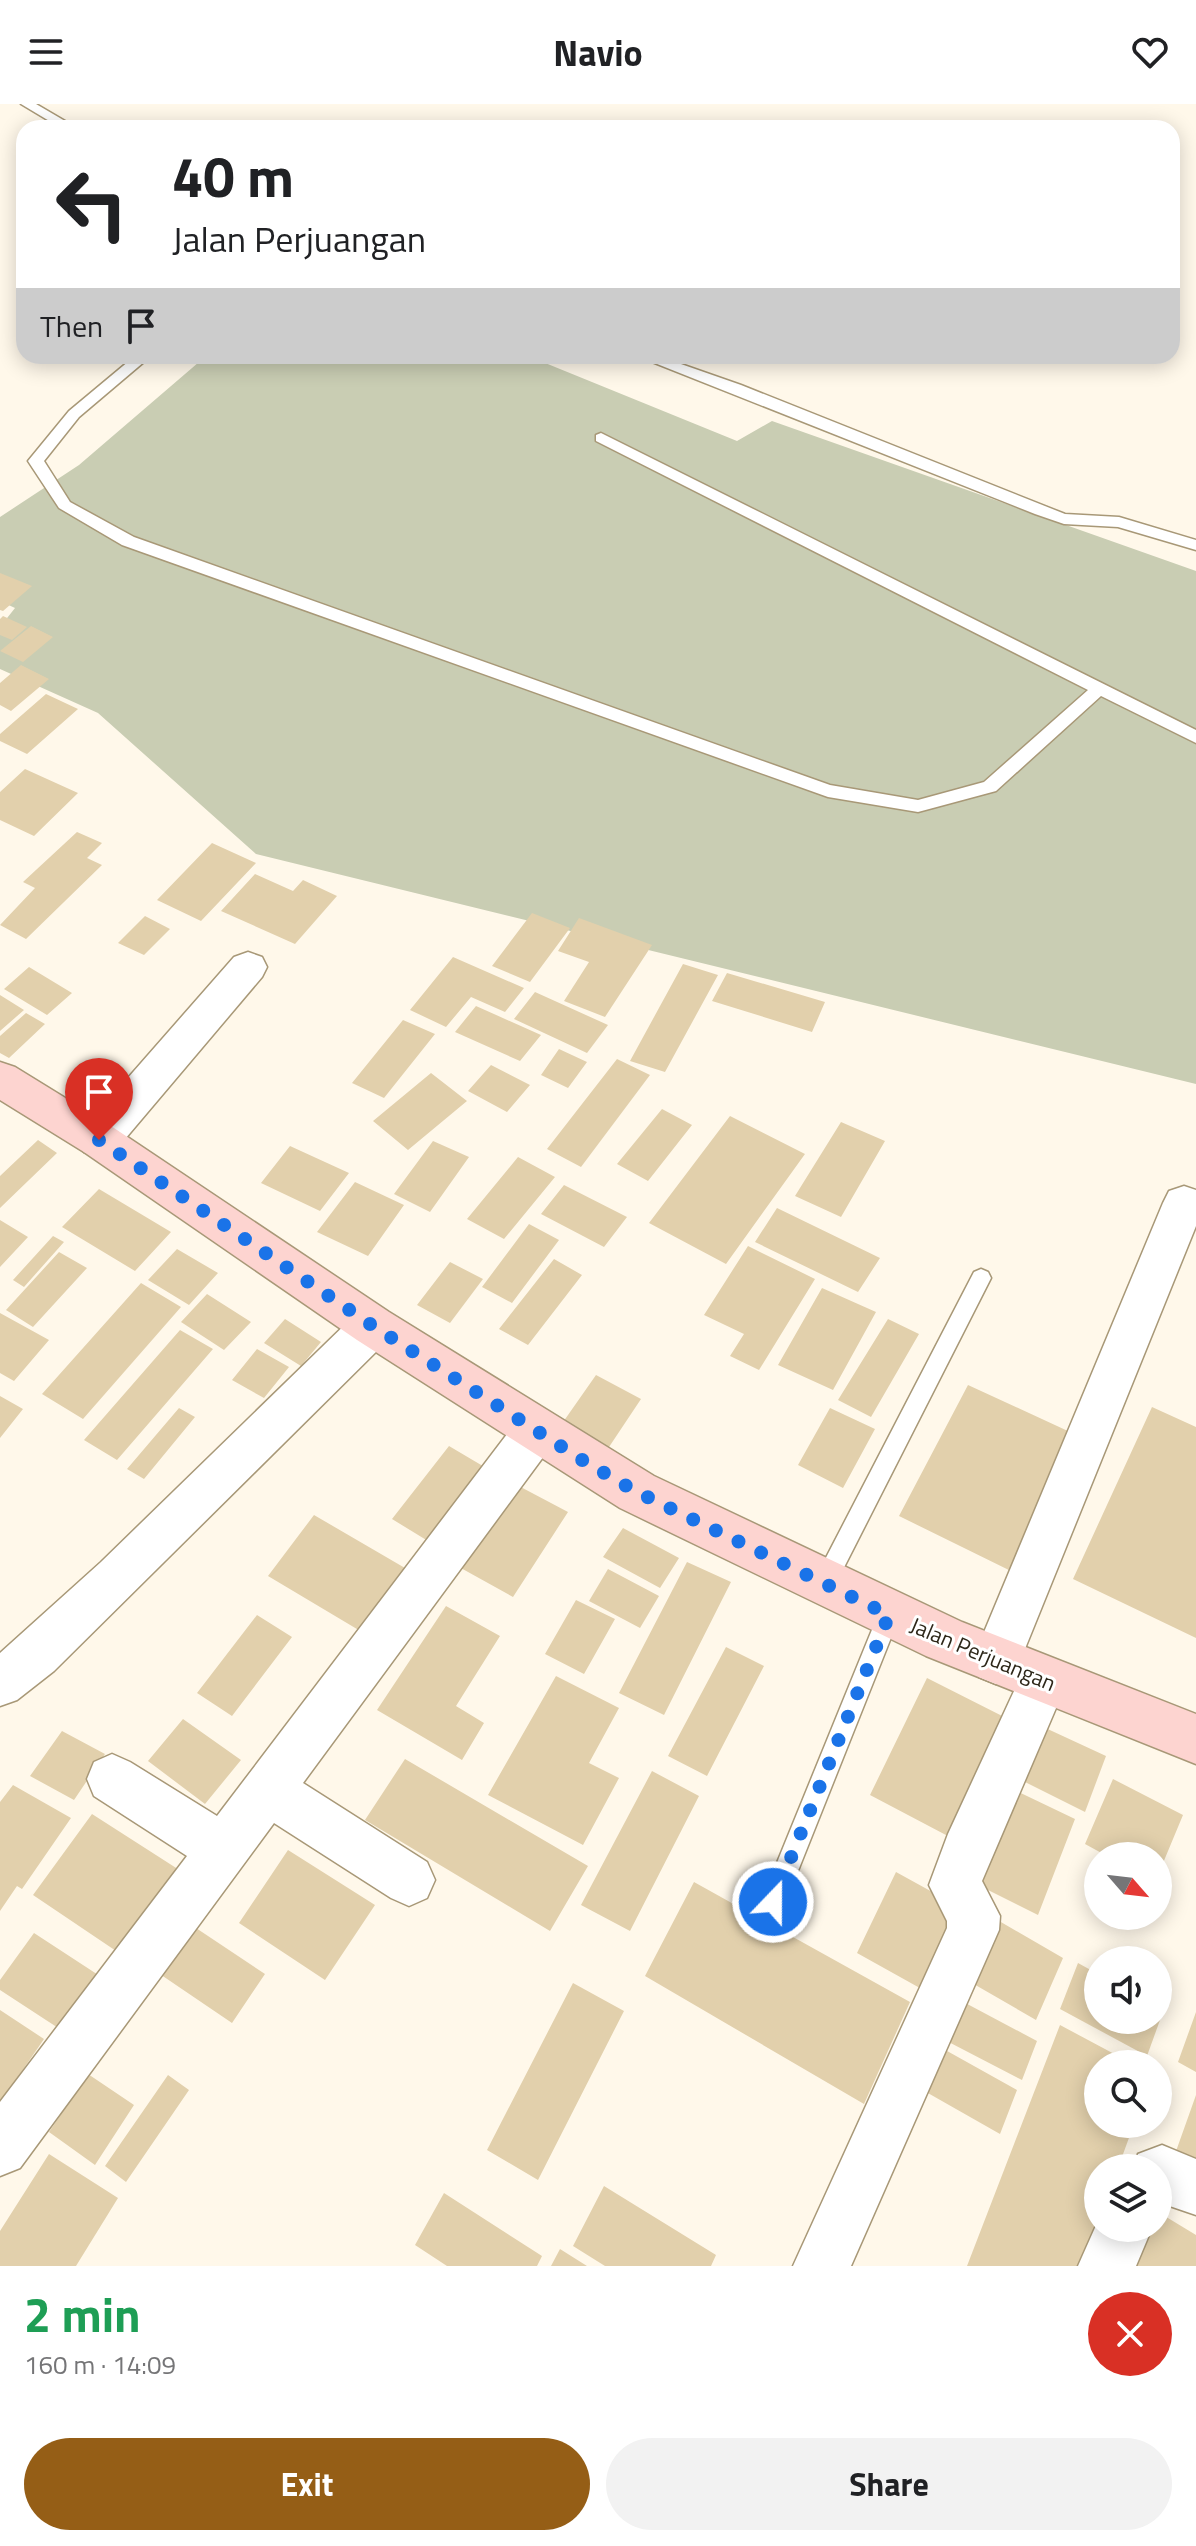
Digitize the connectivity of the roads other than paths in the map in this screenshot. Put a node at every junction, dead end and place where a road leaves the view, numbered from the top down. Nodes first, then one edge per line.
1 (27, 104) edge
2 (56, 120) edge
3 (134, 364) edge
4 (667, 364) edge
5 (601, 438) dead end
6 (1196, 545) edge
7 (1101, 687) junction
8 (1196, 737) edge
9 (248, 967) dead end
10 (0, 1079) edge
11 (99, 1140) junction
12 (1184, 1203) dead end
13 (981, 1278) dead end
14 (373, 1326) junction
15 (536, 1431) junction
16 (824, 1584) junction
17 (889, 1615) junction
18 (996, 1661) junction
19 (1044, 1680) junction
20 (0, 1683) edge
21 (1196, 1739) edge
22 (112, 1779) dead end
23 (268, 1790) junction
24 (223, 1850) junction
25 (409, 1880) dead end
26 (773, 1902) dead end
27 (0, 2148) edge
28 (1172, 2177) edge
29 (1196, 2187) edge
30 (1118, 2242) edge
31 (822, 2266) edge
32 (1107, 2266) edge

1 - 2 lane
3 - 7 lane
4 - 6 lane
5 - 7 lane
7 - 8 lane
9 - 11 street
10 - 11 street, Jalan Perjuangan
11 - 14 street, Jalan Perjuangan
12 - 18 street
13 - 16 lane
14 - 15 street, Jalan Perjuangan
14 - 20 street
15 - 16 street, Jalan Perjuangan
15 - 23 street
16 - 17 street, Jalan Perjuangan
17 - 18 street, Jalan Perjuangan
17 - 26 lane
18 - 19 street, Jalan Perjuangan
19 - 21 street, Jalan Perjuangan
19 - 31 street
22 - 24 street
23 - 24 street
23 - 25 street
24 - 27 street
28 - 29 street
30 - 32 street

